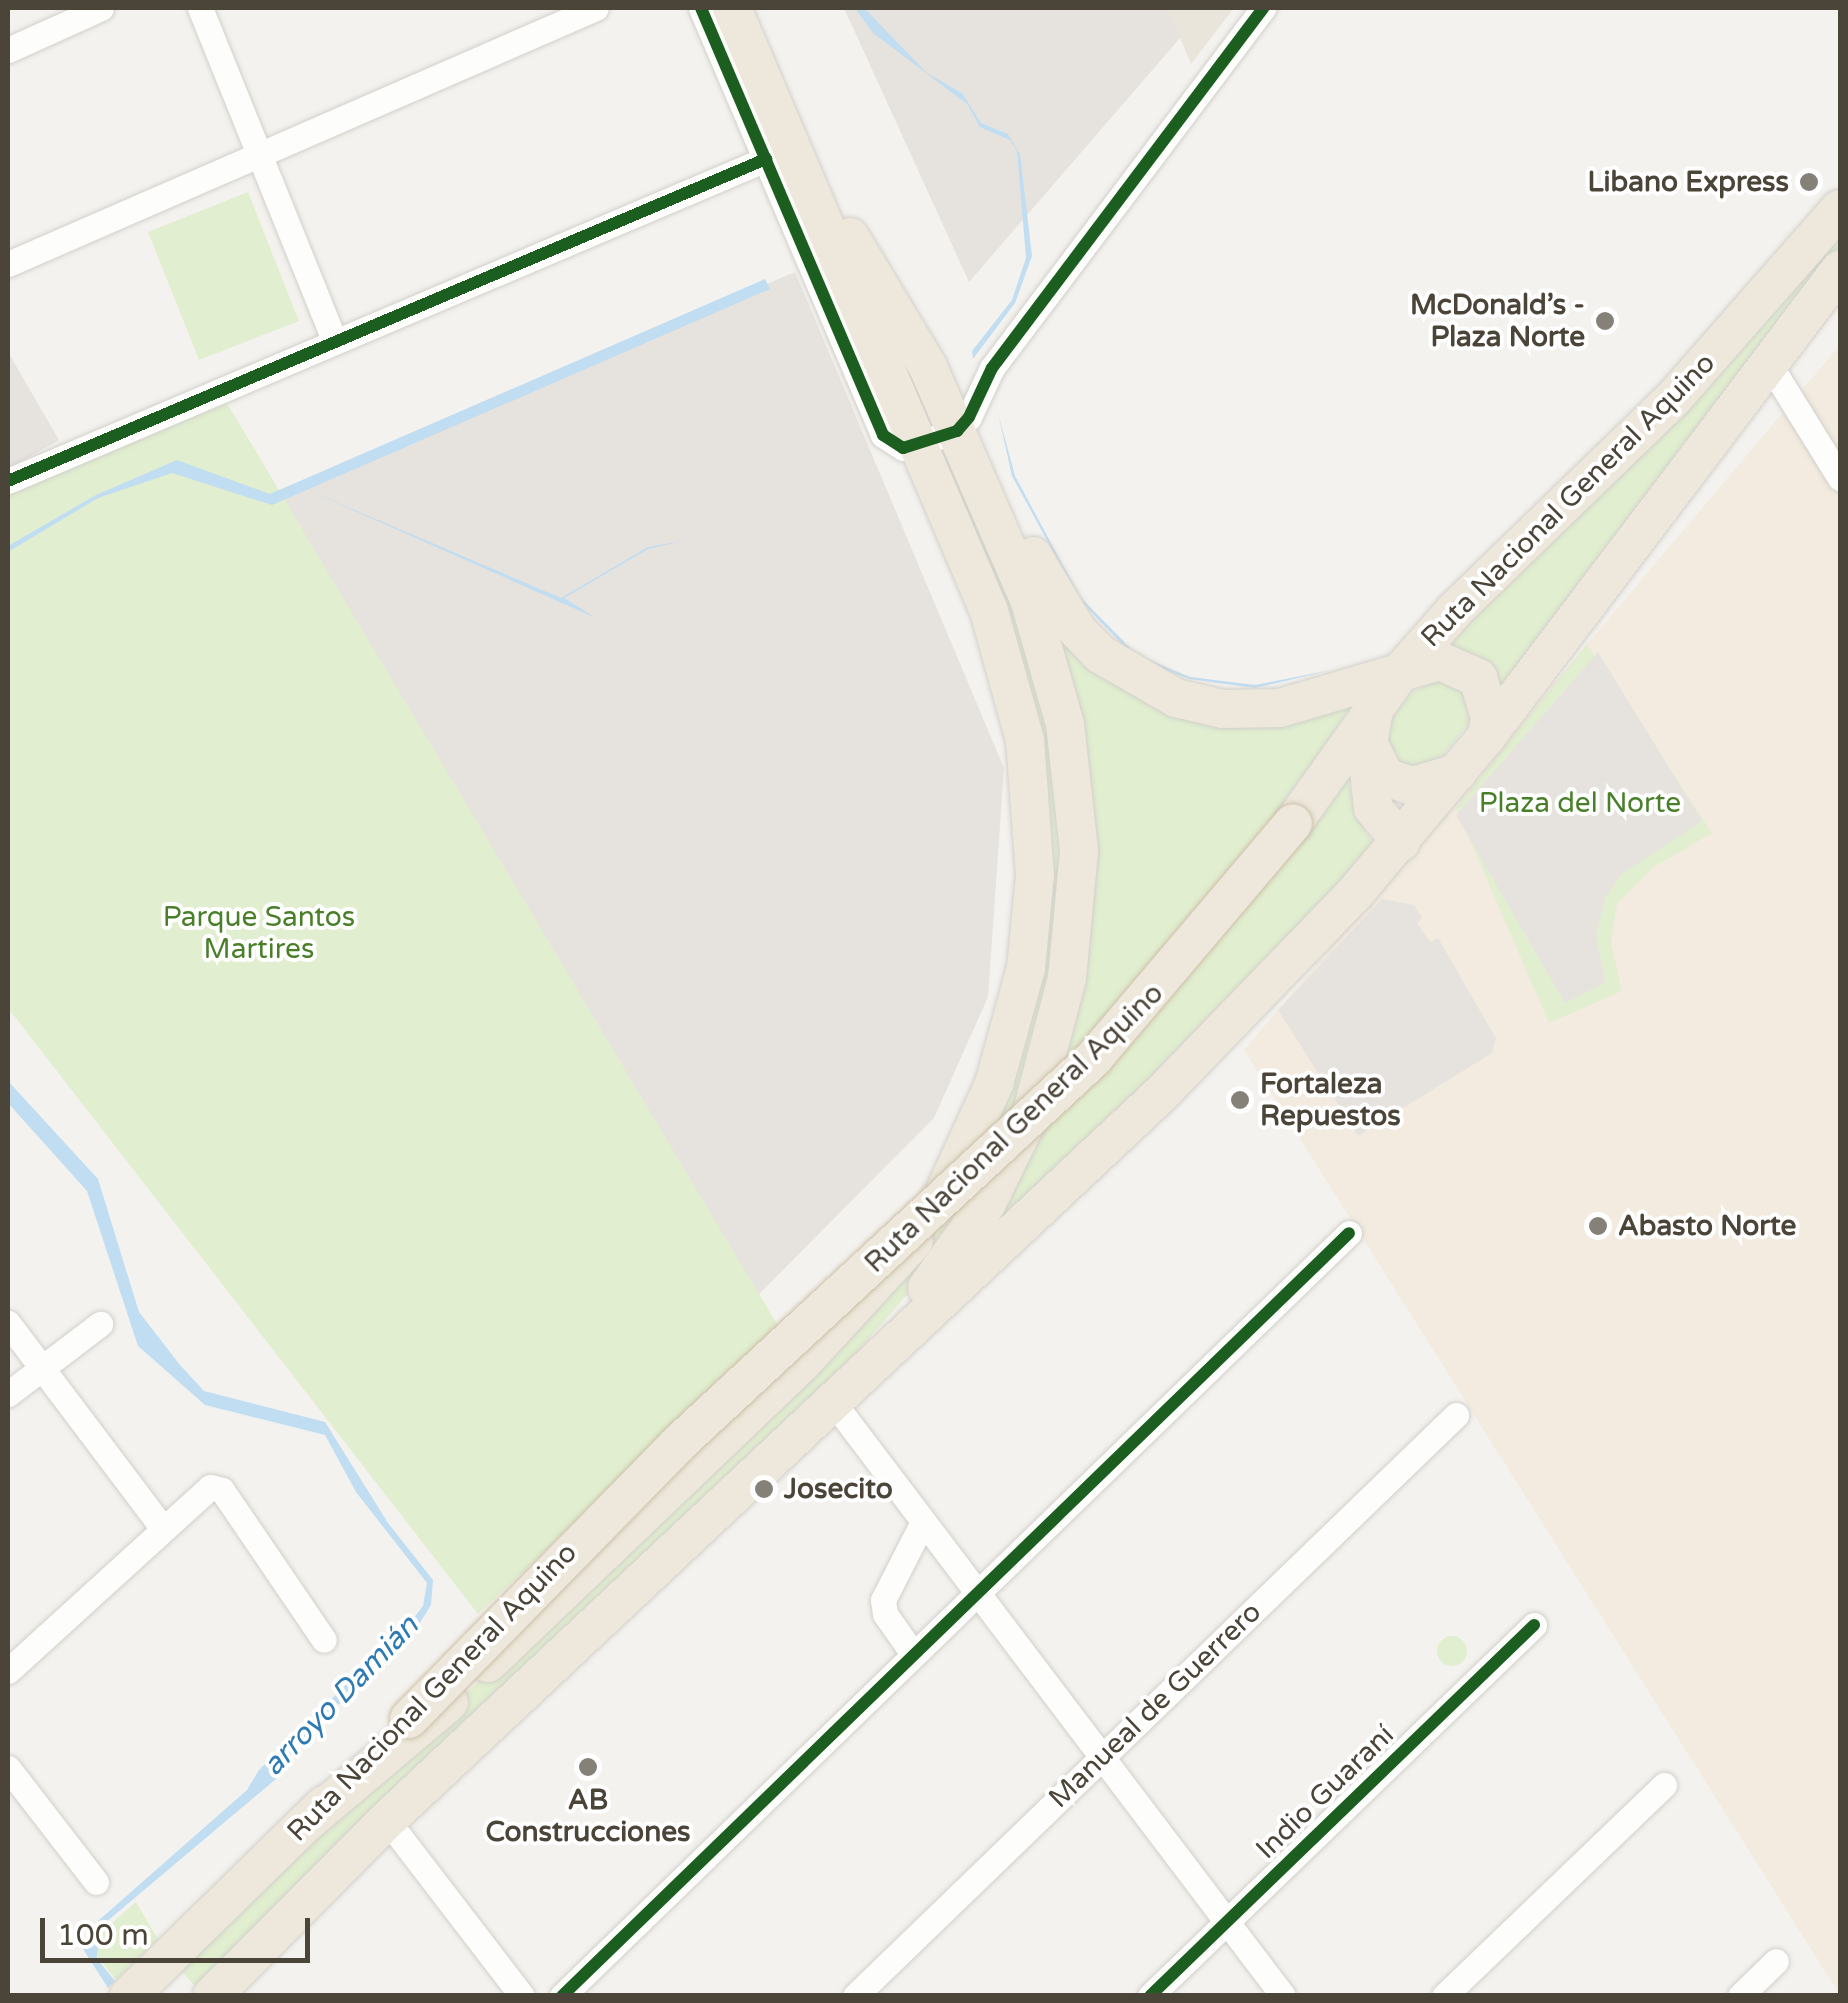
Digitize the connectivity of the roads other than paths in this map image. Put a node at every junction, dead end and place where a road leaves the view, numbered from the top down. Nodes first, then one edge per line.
1 (102, 8) edge
2 (200, 8) edge
3 (596, 8) edge
4 (701, 8) edge
5 (732, 8) edge
6 (1263, 8) edge
7 (8, 50) edge
8 (259, 154) junction
9 (783, 163) junction
10 (1834, 220) edge
11 (8, 264) edge
12 (1840, 270) edge
13 (334, 339) junction
14 (1768, 362) junction
15 (957, 431) junction
16 (922, 446) junction
17 (1840, 478) edge
18 (8, 481) edge
19 (998, 520) junction
20 (1402, 670) junction
21 (1371, 726) junction
22 (1486, 736) junction
23 (1457, 773) junction
24 (1400, 842) junction
25 (1349, 1234) dead end
26 (8, 1323) edge
27 (100, 1324) dead end
28 (41, 1368) junction
29 (8, 1394) edge
30 (838, 1397) junction
31 (1456, 1415) dead end
32 (922, 1522) junction
33 (163, 1529) junction
34 (975, 1589) junction
35 (1534, 1624) dead end
36 (324, 1640) dead end
37 (911, 1651) junction
38 (8, 1670) edge
39 (1101, 1758) junction
40 (8, 1768) edge
41 (1664, 1785) dead end
42 (387, 1820) junction
43 (306, 1823) junction
44 (96, 1882) dead end
45 (1226, 1922) junction
46 (1776, 1961) dead end
47 (219, 1989) edge
48 (128, 1996) edge
49 (522, 1996) edge
50 (562, 1996) edge
51 (855, 1996) edge
52 (1150, 1996) edge
53 (1283, 1996) edge
54 (1444, 1996) edge
55 (1740, 1996) edge

1 - 7 street
2 - 8 street
3 - 8 street
4 - 9 street
5 - 9 highway
6 - 15 street
8 - 11 street
8 - 13 street
9 - 13 street
9 - 15 highway
9 - 16 highway
10 - 20 highway, Ruta Nacional General Aquino
12 - 14 highway, Ruta Nacional General Aquino
13 - 18 street
14 - 17 street
14 - 22 highway, Ruta Nacional General Aquino
15 - 16 street
15 - 19 highway
16 - 43 highway
19 - 20 highway
19 - 30 highway
20 - 21 highway, Ruta Nacional General Aquino
20 - 22 highway
21 - 23 highway
21 - 24 highway
21 - 43 highway, Ruta Nacional General Aquino, bridge
22 - 23 highway, Ruta Nacional General Aquino
23 - 24 highway, Ruta Nacional General Aquino
24 - 30 highway, Ruta Nacional General Aquino
25 - 34 street
26 - 28 street
27 - 28 street
28 - 29 street
28 - 33 street
30 - 32 street
30 - 42 highway, Ruta Nacional General Aquino
31 - 39 street, Manueal de Guerrero
32 - 34 street
32 - 37 street
33 - 36 street
33 - 38 street
34 - 37 street
34 - 39 street
35 - 45 street, Indio Guaraní
37 - 50 street
39 - 45 street
39 - 51 street, Manueal de Guerrero
40 - 44 street
41 - 54 street
42 - 47 highway, Ruta Nacional General Aquino
42 - 49 street
43 - 48 highway, Ruta Nacional General Aquino
45 - 52 street, Indio Guaraní
45 - 53 street
46 - 55 street

